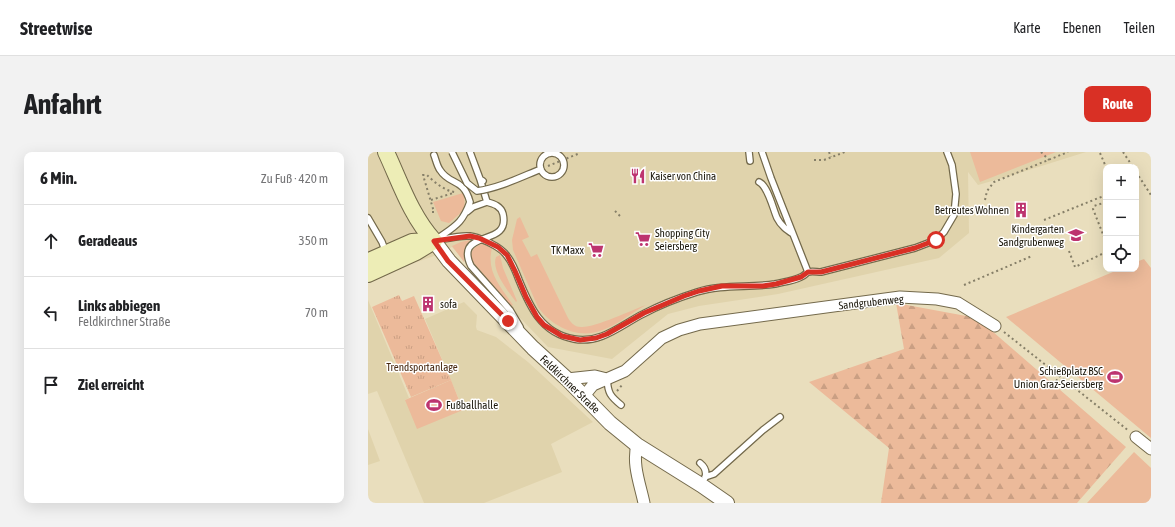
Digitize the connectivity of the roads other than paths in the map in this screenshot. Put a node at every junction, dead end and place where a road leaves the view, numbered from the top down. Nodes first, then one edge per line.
1 (386, 152) edge
2 (398, 152) edge
3 (452, 152) edge
4 (470, 152) edge
5 (749, 152) edge
6 (762, 152) edge
7 (947, 152) edge
8 (434, 155) dead end
9 (750, 161) dead end
10 (543, 168) junction
11 (759, 182) dead end
12 (487, 202) junction
13 (466, 212) junction
14 (368, 218) edge
15 (793, 234) junction
16 (483, 240) junction
17 (434, 241) junction
18 (386, 254) junction
19 (368, 262) edge
20 (808, 272) junction
21 (368, 274) edge
22 (995, 326) road end
23 (533, 348) junction
24 (567, 379) junction
25 (607, 379) junction
26 (584, 396) junction
27 (621, 404) dead end
28 (780, 417) dead end
29 (1136, 437) road end
30 (637, 445) junction
31 (1151, 449) edge
32 (700, 463) dead end
33 (703, 481) junction
34 (644, 503) edge
35 (727, 503) edge

1 - 17 main road, Feldkirchner Straße
2 - 17 main road, Feldkirchner Straße
3 - 10 lane, bridge
4 - 12 lane
5 - 9 lane
6 - 15 lane
7 - 20 lane
8 - 13 lane
10 - 10 lane, bridge
11 - 15 lane
12 - 13 lane
12 - 16 lane
13 - 17 lane
14 - 18 lane
15 - 20 lane
16 - 17 lane
16 - 20 lane
16 - 23 lane
17 - 18 main road
17 - 21 main road
17 - 23 street, Feldkirchner Straße
18 - 19 main road
22 - 25 street, Sandgrubenweg
23 - 24 street, Feldkirchner Straße
24 - 25 street
24 - 26 street, Feldkirchner Straße
25 - 26 street, Sandgrubenweg
25 - 27 lane
26 - 30 street, Feldkirchner Straße
28 - 33 lane
29 - 31 street
30 - 33 street, Feldkirchner Straße
30 - 34 street
32 - 33 lane
33 - 35 street, Feldkirchner Straße

